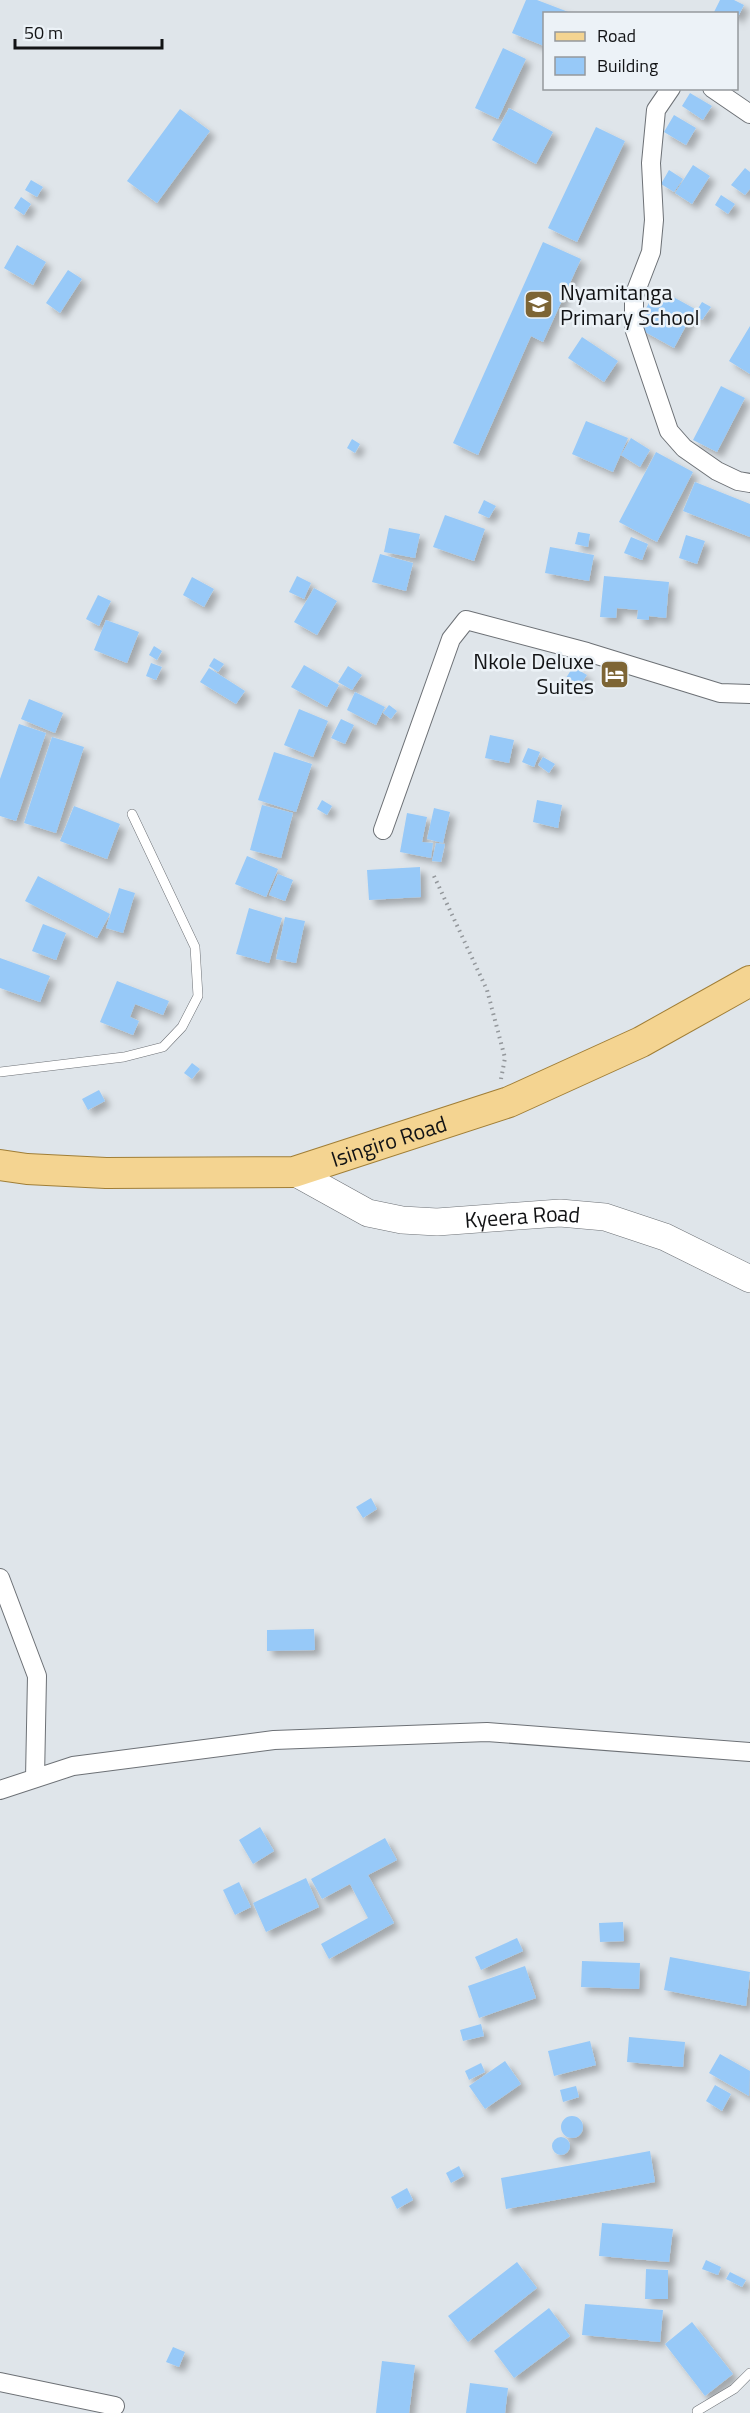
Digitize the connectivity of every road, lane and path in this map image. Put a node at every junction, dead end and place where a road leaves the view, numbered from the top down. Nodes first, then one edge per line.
1 (671, 90) edge
2 (715, 90) edge
3 (750, 114) edge
4 (750, 483) edge
5 (750, 694) edge
6 (132, 814) dead end
7 (383, 830) dead end
8 (434, 876) dead end
9 (750, 981) edge
10 (0, 1072) edge
11 (496, 1106) junction
12 (0, 1165) edge
13 (294, 1172) junction
14 (750, 1279) edge
15 (0, 1578) edge
16 (750, 1752) edge
17 (35, 1778) junction
18 (0, 1790) edge
19 (750, 2373) edge
20 (0, 2382) edge
21 (116, 2406) dead end
22 (697, 2410) dead end

1 - 4 street
2 - 3 street
5 - 7 street
6 - 10 lane
8 - 11 path
9 - 11 main road, Isingiro Road
11 - 13 main road, Isingiro Road
12 - 13 main road, Isingiro Road
13 - 14 main road, Kyeera Road
15 - 17 street
16 - 17 street
17 - 18 street
19 - 22 lane
20 - 21 street

